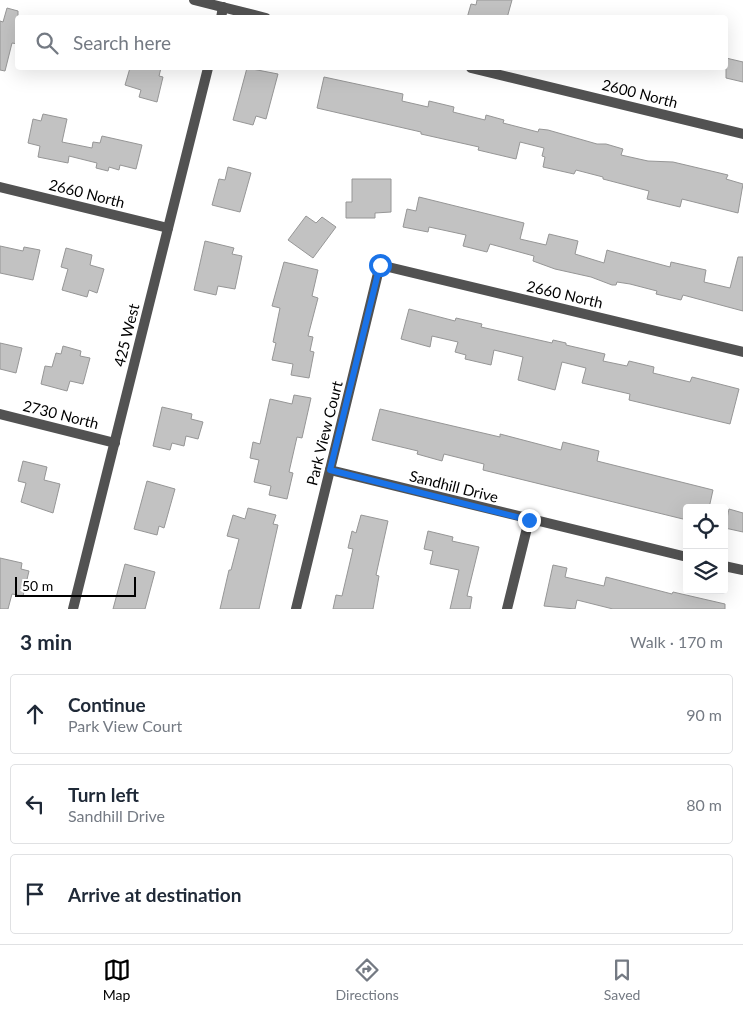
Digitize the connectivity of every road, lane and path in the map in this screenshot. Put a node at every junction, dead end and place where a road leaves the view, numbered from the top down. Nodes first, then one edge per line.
1 (194, 0) edge
2 (222, 12) edge
3 (244, 15) edge
4 (208, 70) edge
5 (479, 70) edge
6 (743, 134) edge
7 (0, 187) edge
8 (168, 228) junction
9 (380, 265) joint
10 (743, 352) edge
11 (0, 414) edge
12 (114, 443) junction
13 (330, 470) junction
14 (529, 520) junction
15 (683, 556) edge
16 (728, 567) edge
17 (743, 570) edge
18 (73, 609) edge
19 (296, 609) edge
20 (507, 609) edge

1 - 2 street
2 - 3 street
4 - 8 street, 425 West
5 - 6 street, 2600 North
7 - 8 street, 2660 North
8 - 12 street, 425 West
9 - 10 street, 2660 North
9 - 13 street, Park View Court
11 - 12 street, 2730 North
12 - 18 street, 425 West
13 - 14 street, Sandhill Drive
13 - 19 street, Park View Court
14 - 15 street, Sandhill Drive
14 - 20 street
16 - 17 street

